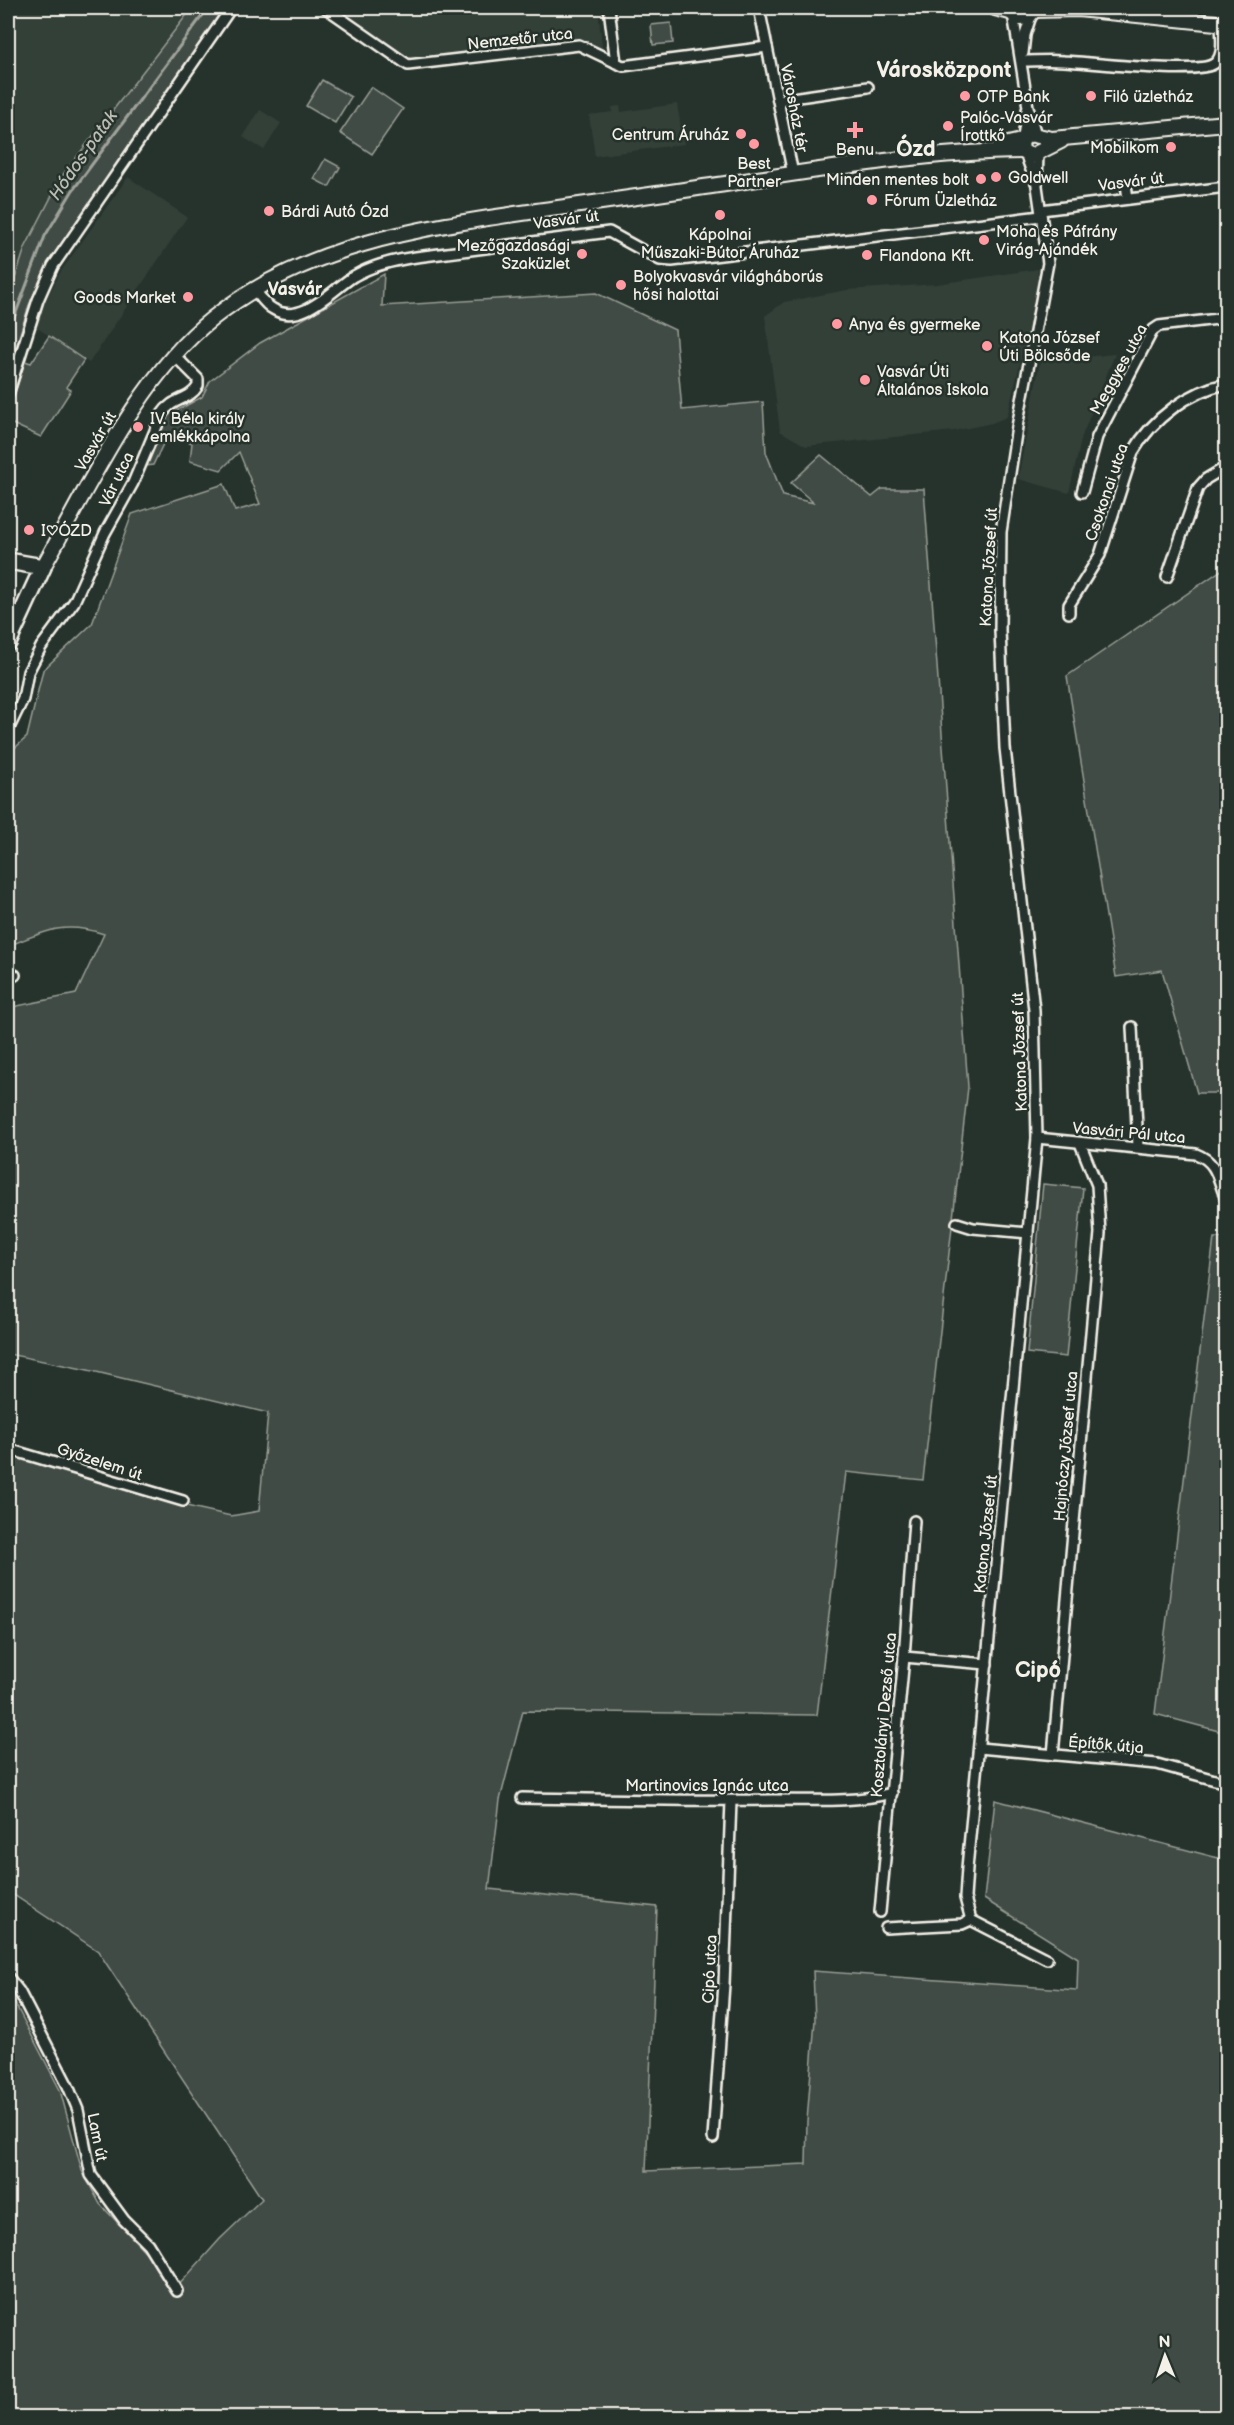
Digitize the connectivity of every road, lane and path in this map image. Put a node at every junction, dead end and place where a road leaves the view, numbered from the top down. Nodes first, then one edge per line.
1 (231, 8) edge
2 (326, 8) edge
3 (609, 8) edge
4 (995, 8) edge
5 (1075, 8) edge
6 (760, 10) edge
7 (1034, 10) edge
8 (1010, 11) edge
9 (1224, 24) edge
10 (767, 47) junction
11 (1022, 61) junction
12 (616, 63) junction
13 (868, 87) dead end
14 (778, 100) junction
15 (1227, 123) edge
16 (1031, 145) junction
17 (793, 174) junction
18 (1189, 180) dead end
19 (1126, 184) dead end
20 (1227, 187) edge
21 (1190, 192) junction
22 (1066, 196) dead end
23 (1128, 200) junction
24 (1067, 207) junction
25 (1041, 213) junction
26 (254, 289) junction
27 (1227, 318) edge
28 (174, 355) junction
29 (1227, 384) edge
30 (8, 394) edge
31 (1227, 467) edge
32 (1082, 492) dead end
33 (9, 562) edge
34 (43, 567) junction
35 (1167, 577) dead end
36 (26, 604) junction
37 (1069, 613) dead end
38 (8, 643) edge
39 (8, 730) edge
40 (1132, 1027) dead end
41 (1037, 1138) junction
42 (1080, 1143) junction
43 (1138, 1148) junction
44 (1227, 1199) edge
45 (957, 1223) dead end
46 (1028, 1233) junction
47 (8, 1449) edge
48 (183, 1501) dead end
49 (914, 1521) dead end
50 (904, 1657) junction
51 (987, 1664) junction
52 (979, 1749) junction
53 (1053, 1755) junction
54 (1227, 1783) edge
55 (891, 1792) junction
56 (522, 1798) dead end
57 (731, 1801) junction
58 (880, 1912) dead end
59 (971, 1920) junction
60 (885, 1928) dead end
61 (1047, 1959) dead end
62 (8, 1977) edge
63 (712, 2139) dead end
64 (177, 2291) dead end

1 - 30 street
2 - 12 street, Nemzetőr utca
3 - 12 street
4 - 8 street
5 - 7 street
5 - 9 street
6 - 10 street, Városház tér
7 - 8 street
7 - 11 street
8 - 11 street
9 - 11 street
10 - 12 street, Nemzetőr utca
10 - 14 street, Városház tér
11 - 16 street, Katona József út
13 - 14 street
14 - 17 street, Városház tér
15 - 16 street, Vasvár út
16 - 17 street, Vasvár út
16 - 25 street, Katona József út
17 - 26 street, Vasvár út
18 - 21 street
19 - 23 street
20 - 21 street, Vasvár út
21 - 23 street, Vasvár út
22 - 24 street
23 - 24 street, Vasvár út
24 - 25 street, Vasvár út
25 - 26 street, Vasvár út
25 - 41 street, Katona József út
26 - 28 street, Vasvár út
27 - 32 street, Meggyes utca
28 - 34 street, Vasvár út
28 - 39 street, Vár utca
29 - 37 street, Csokonai utca
31 - 35 street
33 - 34 main road
33 - 36 main road
34 - 36 main road, Vasvár út
36 - 38 main road, Vasvár út
40 - 43 street
41 - 42 street, Vasvári Pál utca
41 - 46 street, Katona József út
42 - 43 street, Vasvári Pál utca
42 - 53 street, Hajnóczy József utca
43 - 44 street, Vasvári Pál utca
45 - 46 street
46 - 51 street, Katona József út
47 - 48 street, Győzelem út
49 - 50 street, Kosztolányi Dezső utca
50 - 51 street
50 - 55 street, Kosztolányi Dezső utca
51 - 52 street, Katona József út
52 - 53 street, Építők útja
52 - 59 street, Katona József út
53 - 54 street, Építők útja
55 - 57 street, Martinovics Ignác utca
55 - 58 street, Kosztolányi Dezső utca
56 - 57 street, Martinovics Ignác utca
57 - 63 street, Cipó utca
59 - 60 street
59 - 61 street
62 - 64 street, Lam út

